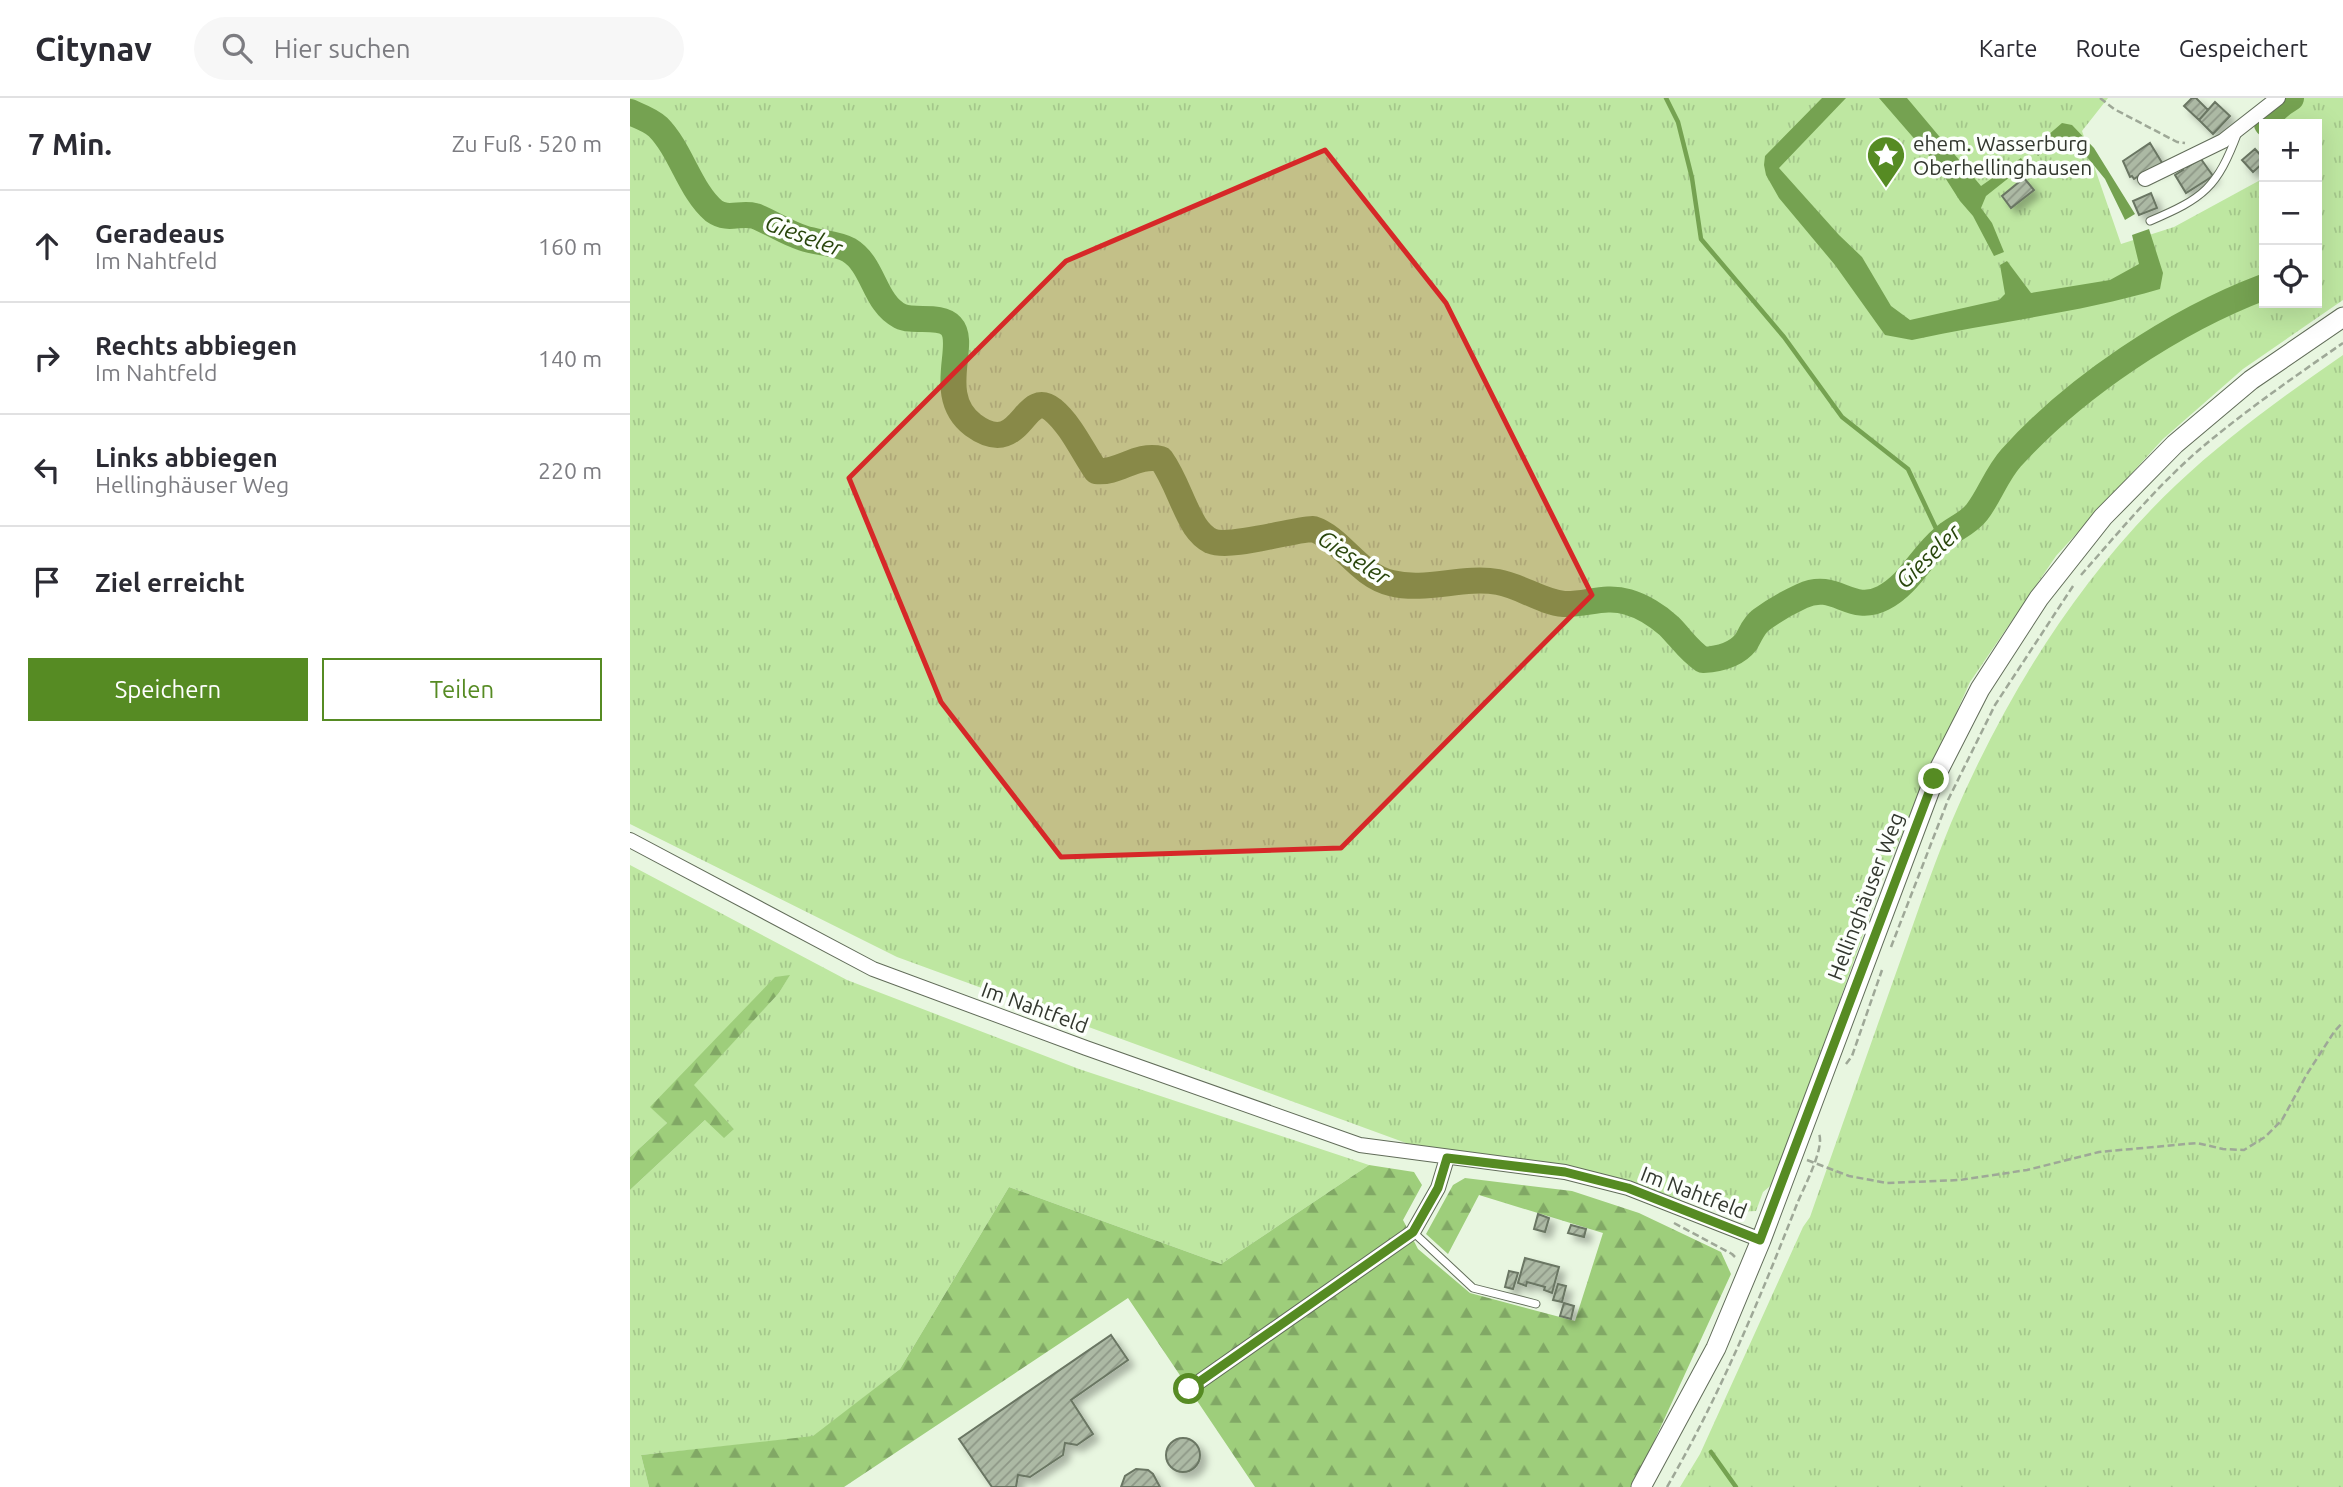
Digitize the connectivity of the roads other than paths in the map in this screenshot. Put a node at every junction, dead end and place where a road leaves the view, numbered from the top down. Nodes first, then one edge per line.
1 (2278, 98) edge
2 (2239, 128) junction
3 (2145, 179) dead end
4 (2150, 221) dead end
5 (2343, 317) edge
6 (630, 840) edge
7 (1447, 1158) junction
8 (1413, 1232) junction
9 (1760, 1240) junction
10 (1536, 1304) dead end
11 (1189, 1389) dead end
12 (1641, 1487) edge

1 - 2 street
2 - 3 street
2 - 4 lane
5 - 9 street, Hellinghäuser Weg
6 - 7 street, Im Nahtfeld
7 - 8 street
7 - 9 street, Im Nahtfeld
8 - 10 lane
8 - 11 street
9 - 12 street, Hellinghäuser Weg

